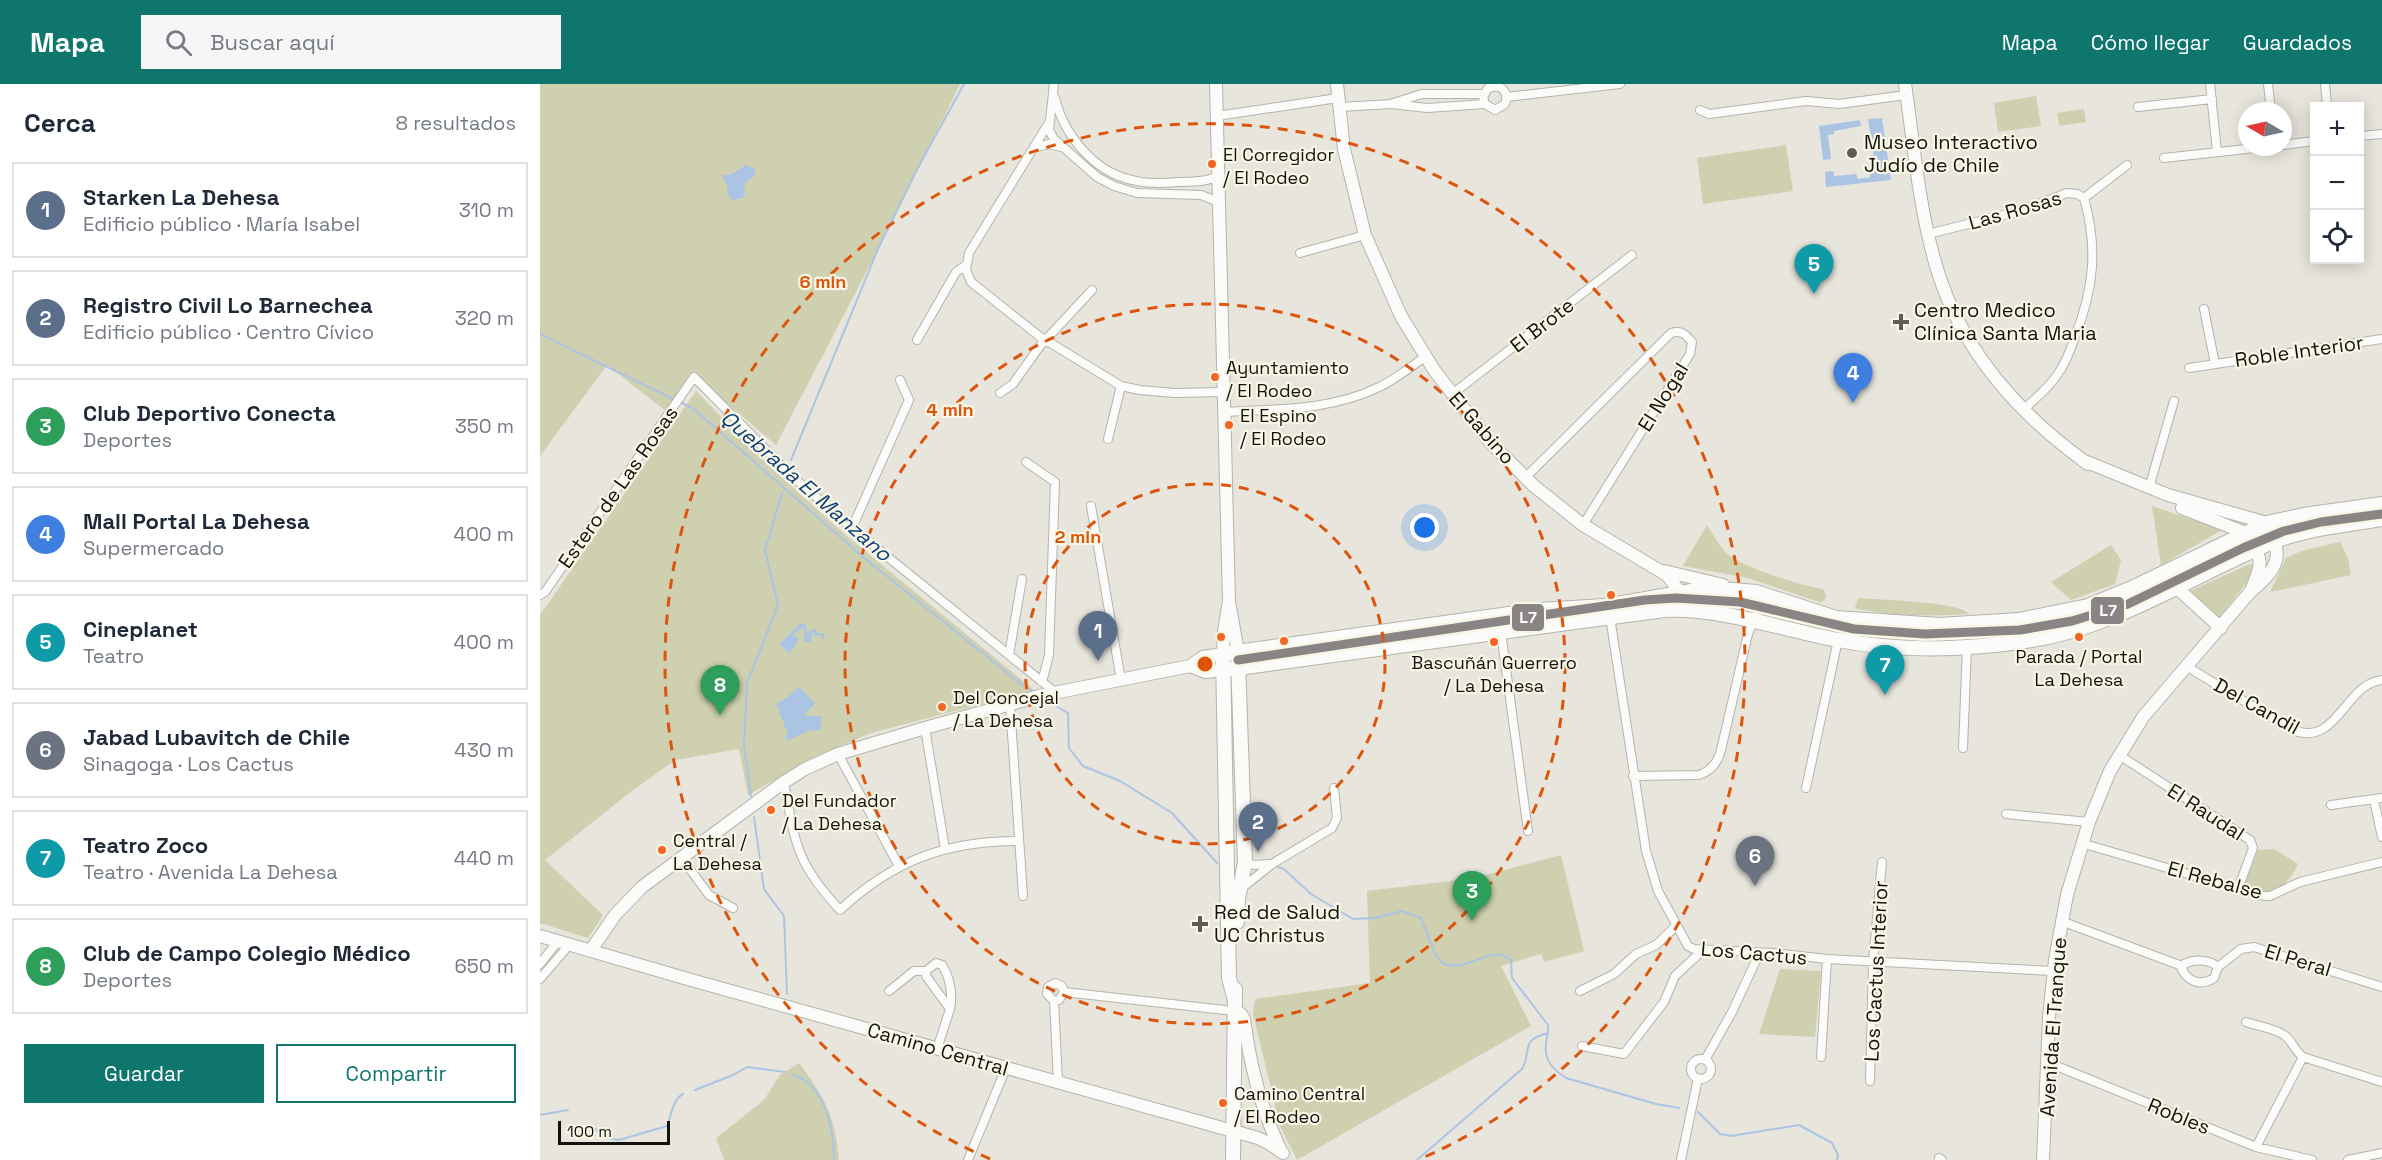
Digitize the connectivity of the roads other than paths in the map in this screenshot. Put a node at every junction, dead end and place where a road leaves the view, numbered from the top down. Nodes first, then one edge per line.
1 (1216, 84) edge
2 (1337, 84) edge
3 (1620, 84) edge
4 (2210, 84) edge
5 (2268, 84) edge
6 (2325, 84) edge
7 (1054, 88) edge
8 (1906, 89) edge
9 (1484, 93) junction
10 (1506, 97) junction
11 (2212, 99) junction
12 (1338, 102) junction
13 (2270, 102) edge
14 (2327, 102) edge
15 (1392, 104) junction
16 (1485, 104) junction
17 (2138, 107) dead end
18 (1700, 110) dead end
19 (1217, 116) junction
20 (1048, 124) junction
21 (2382, 134) edge
22 (2364, 136) edge
23 (2310, 142) edge
24 (2292, 144) edge
25 (1036, 147) junction
26 (1064, 148) junction
27 (2238, 150) edge
28 (2217, 152) junction
29 (2164, 158) dead end
30 (2127, 165) dead end
31 (1219, 175) junction
32 (1207, 181) junction
33 (1207, 196) junction
34 (2084, 198) junction
35 (1220, 202) junction
36 (1928, 234) junction
37 (1365, 235) junction
38 (1300, 253) dead end
39 (1632, 255) dead end
40 (966, 265) junction
41 (1092, 290) dead end
42 (2204, 309) dead end
43 (2382, 339) edge
44 (917, 340) dead end
45 (1047, 341) junction
46 (1425, 357) junction
47 (2215, 364) junction
48 (2189, 368) dead end
49 (900, 380) dead end
50 (1121, 386) junction
51 (1224, 392) junction
52 (1000, 393) dead end
53 (1451, 395) junction
54 (2174, 401) dead end
55 (2023, 410) junction
56 (1224, 412) junction
57 (1107, 439) dead end
58 (2082, 460) junction
59 (1026, 462) dead end
60 (1525, 478) junction
61 (2149, 488) junction
62 (2382, 504) edge
63 (1091, 506) dead end
64 (2382, 519) edge
65 (2267, 523) junction
66 (1583, 525) junction
67 (852, 528) junction
68 (2246, 533) junction
69 (2277, 541) junction
70 (2256, 550) junction
71 (1658, 569) junction
72 (1022, 579) dead end
73 (2176, 587) junction
74 (1748, 590) junction
75 (1680, 592) junction
76 (2250, 592) junction
77 (540, 595) edge
78 (1772, 598) junction
79 (1229, 601) junction
80 (1693, 609) junction
81 (2050, 616) junction
82 (1610, 617) junction
83 (1754, 619) junction
84 (2221, 628) junction
85 (1502, 632) junction
86 (1838, 640) junction
87 (2031, 640) junction
88 (1966, 646) junction
89 (1238, 652) junction
90 (1223, 654) junction
91 (1009, 655) junction
92 (1190, 666) junction
93 (2186, 666) junction
94 (1238, 669) junction
95 (1223, 670) junction
96 (1121, 680) junction
97 (2382, 680) edge
98 (1042, 682) junction
99 (1056, 693) junction
100 (1010, 704) junction
101 (925, 728) junction
102 (1225, 746) junction
103 (1963, 748) dead end
104 (1241, 750) junction
105 (838, 754) junction
106 (2119, 755) junction
107 (1633, 776) junction
108 (784, 782) junction
109 (1334, 788) dead end
110 (1806, 788) dead end
111 (2378, 799) edge
112 (2331, 805) dead end
113 (2006, 814) dead end
114 (2089, 822) junction
115 (1528, 831) dead end
116 (2382, 837) edge
117 (1019, 841) junction
118 (2081, 843) junction
119 (945, 849) junction
120 (681, 857) junction
121 (1245, 861) junction
122 (1882, 862) dead end
123 (2382, 862) edge
124 (1272, 864) junction
125 (899, 867) junction
126 (1242, 888) junction
127 (2238, 889) junction
128 (1023, 896) dead end
129 (733, 908) dead end
130 (2061, 921) junction
131 (1676, 926) junction
132 (540, 936) edge
133 (564, 943) junction
134 (1703, 950) junction
135 (591, 951) junction
136 (1760, 952) junction
137 (1827, 959) junction
138 (1873, 962) junction
139 (540, 964) edge
140 (2182, 966) junction
141 (2218, 966) junction
142 (926, 971) junction
143 (2053, 971) junction
144 (540, 979) edge
145 (2382, 987) edge
146 (1580, 991) dead end
147 (889, 992) dead end
148 (1064, 992) junction
149 (1054, 1001) junction
150 (1234, 1004) junction
151 (950, 1009) junction
152 (2246, 1022) dead end
153 (1582, 1046) dead end
154 (937, 1049) junction
155 (1821, 1057) dead end
156 (2303, 1057) junction
157 (1705, 1060) junction
158 (2049, 1063) junction
159 (1006, 1068) junction
160 (1698, 1078) junction
161 (1870, 1081) dead end
162 (1058, 1082) junction
163 (2382, 1082) edge
164 (1269, 1124) junction
165 (1233, 1131) junction
166 (1258, 1138) junction
167 (2256, 1147) junction
168 (2382, 1153) edge
169 (1285, 1157) edge
170 (968, 1160) edge
171 (1233, 1160) edge
172 (1681, 1160) edge
173 (2043, 1160) edge
174 (2312, 1160) edge
175 (2348, 1160) edge

1 - 19 main road
2 - 12 main road, El Gabino
3 - 10 street
4 - 11 street
5 - 13 street
6 - 14 street
7 - 20 street
7 - 32 street
8 - 18 street
8 - 36 main road
9 - 10 street
9 - 15 street
9 - 16 street
10 - 16 street
11 - 17 street
11 - 28 street
12 - 15 street
12 - 19 street
12 - 37 main road, El Gabino
15 - 16 street
19 - 31 main road
20 - 25 street
20 - 26 street
21 - 22 street
23 - 24 street
25 - 26 street
25 - 40 street
26 - 33 street
27 - 28 street
28 - 29 street
30 - 34 street
31 - 32 street
31 - 35 main road
32 - 33 street
33 - 35 street
34 - 36 street, Las Rosas
34 - 55 street, Las Rosas
35 - 51 main road
36 - 55 main road
37 - 38 street
37 - 46 main road, El Gabino
39 - 53 street, El Brote
40 - 44 street
40 - 45 street
41 - 45 street
42 - 47 street, Roble Interior
43 - 47 street, Roble Interior
45 - 50 street
45 - 52 street
46 - 53 main road, El Gabino
46 - 56 street
47 - 48 street, Roble Interior
49 - 67 street
50 - 51 street
50 - 57 street
51 - 56 main road
53 - 60 main road, El Gabino
54 - 61 street
55 - 58 main road
56 - 79 main road
58 - 61 main road
58 - 68 main road
59 - 98 street
60 - 66 main road, El Gabino
60 - 66 street, El Nogal
61 - 65 main road
62 - 65 main road
63 - 96 street
64 - 69 main road
65 - 68 main road
65 - 69 main road
66 - 71 main road, El Gabino
67 - 77 street, Estero de Las Rosas
67 - 91 street
68 - 70 main road
68 - 81 main road
69 - 70 main road
69 - 76 main road, Avenida El Tranque
70 - 73 main road
70 - 76 main road, Avenida El Tranque
71 - 74 main road, El Gabino
71 - 75 main road, El Gabino
72 - 91 street
73 - 84 main road
73 - 87 main road
74 - 75 main road
74 - 78 main road
75 - 80 main road, El Gabino
75 - 89 main road
76 - 84 main road, Avenida El Tranque
78 - 81 main road
78 - 83 street
79 - 89 main road
79 - 90 main road
80 - 82 main road
80 - 83 main road
81 - 87 main road
82 - 85 main road
82 - 107 street, Los Cactus
83 - 86 main road
83 - 107 street
84 - 93 main road, Avenida El Tranque
85 - 94 main road
85 - 115 street
86 - 88 main road
86 - 110 street
87 - 88 main road
88 - 103 street
89 - 90 main road
89 - 94 main road
90 - 92 main road
90 - 95 main road
91 - 98 street
92 - 95 main road
92 - 96 main road
93 - 97 street, Del Candil
93 - 106 main road, Avenida El Tranque
94 - 95 main road
94 - 104 main road
95 - 102 main road
96 - 99 main road
98 - 99 street
99 - 100 main road
100 - 101 main road
100 - 117 street
101 - 105 main road
101 - 119 street
102 - 104 main road
102 - 150 main road
104 - 121 main road
105 - 108 main road
105 - 125 street
106 - 114 main road, Avenida El Tranque
106 - 127 street, El Raudal
107 - 131 street, Los Cactus
108 - 120 main road
108 - 125 street
109 - 124 street
111 - 112 street
111 - 116 street
113 - 114 street
114 - 118 main road, Avenida El Tranque
117 - 119 street
117 - 128 street
118 - 127 street, El Rebalse
118 - 130 main road, Avenida El Tranque
119 - 125 street
120 - 129 street
120 - 135 main road
121 - 124 street
121 - 126 main road
122 - 138 street, Los Cactus Interior
123 - 127 street, El Rebalse
124 - 126 street
126 - 150 main road
130 - 140 street, El Peral
130 - 143 main road, Avenida El Tranque
131 - 134 street, Los Cactus
131 - 146 street
132 - 133 main road, Camino Central
133 - 135 main road, Camino Central
133 - 139 street
133 - 144 street
134 - 136 street, Los Cactus
134 - 153 street
135 - 154 main road, Camino Central
136 - 137 street, Los Cactus
136 - 157 street
137 - 138 street, Los Cactus
137 - 155 street
138 - 143 street, Los Cactus
138 - 161 street, Los Cactus Interior
140 - 141 street, El Peral
140 - 141 street, El Peral
141 - 145 street, El Peral
142 - 147 street
142 - 151 street
142 - 151 street
143 - 158 main road, Avenida El Tranque
148 - 149 street
148 - 149 street
148 - 150 street
149 - 162 street
150 - 164 main road
150 - 165 main road
151 - 154 street
152 - 156 street
154 - 159 main road, Camino Central
156 - 163 street
156 - 167 street
157 - 160 street
157 - 160 street
158 - 167 street, Robles
158 - 173 main road, Avenida El Tranque
159 - 162 main road, Camino Central
159 - 170 street
160 - 172 street
162 - 165 main road, Camino Central
164 - 166 main road
164 - 169 main road
165 - 166 main road, Camino Central
165 - 171 main road
166 - 169 main road, Camino Central
167 - 174 street, Robles
168 - 175 street

